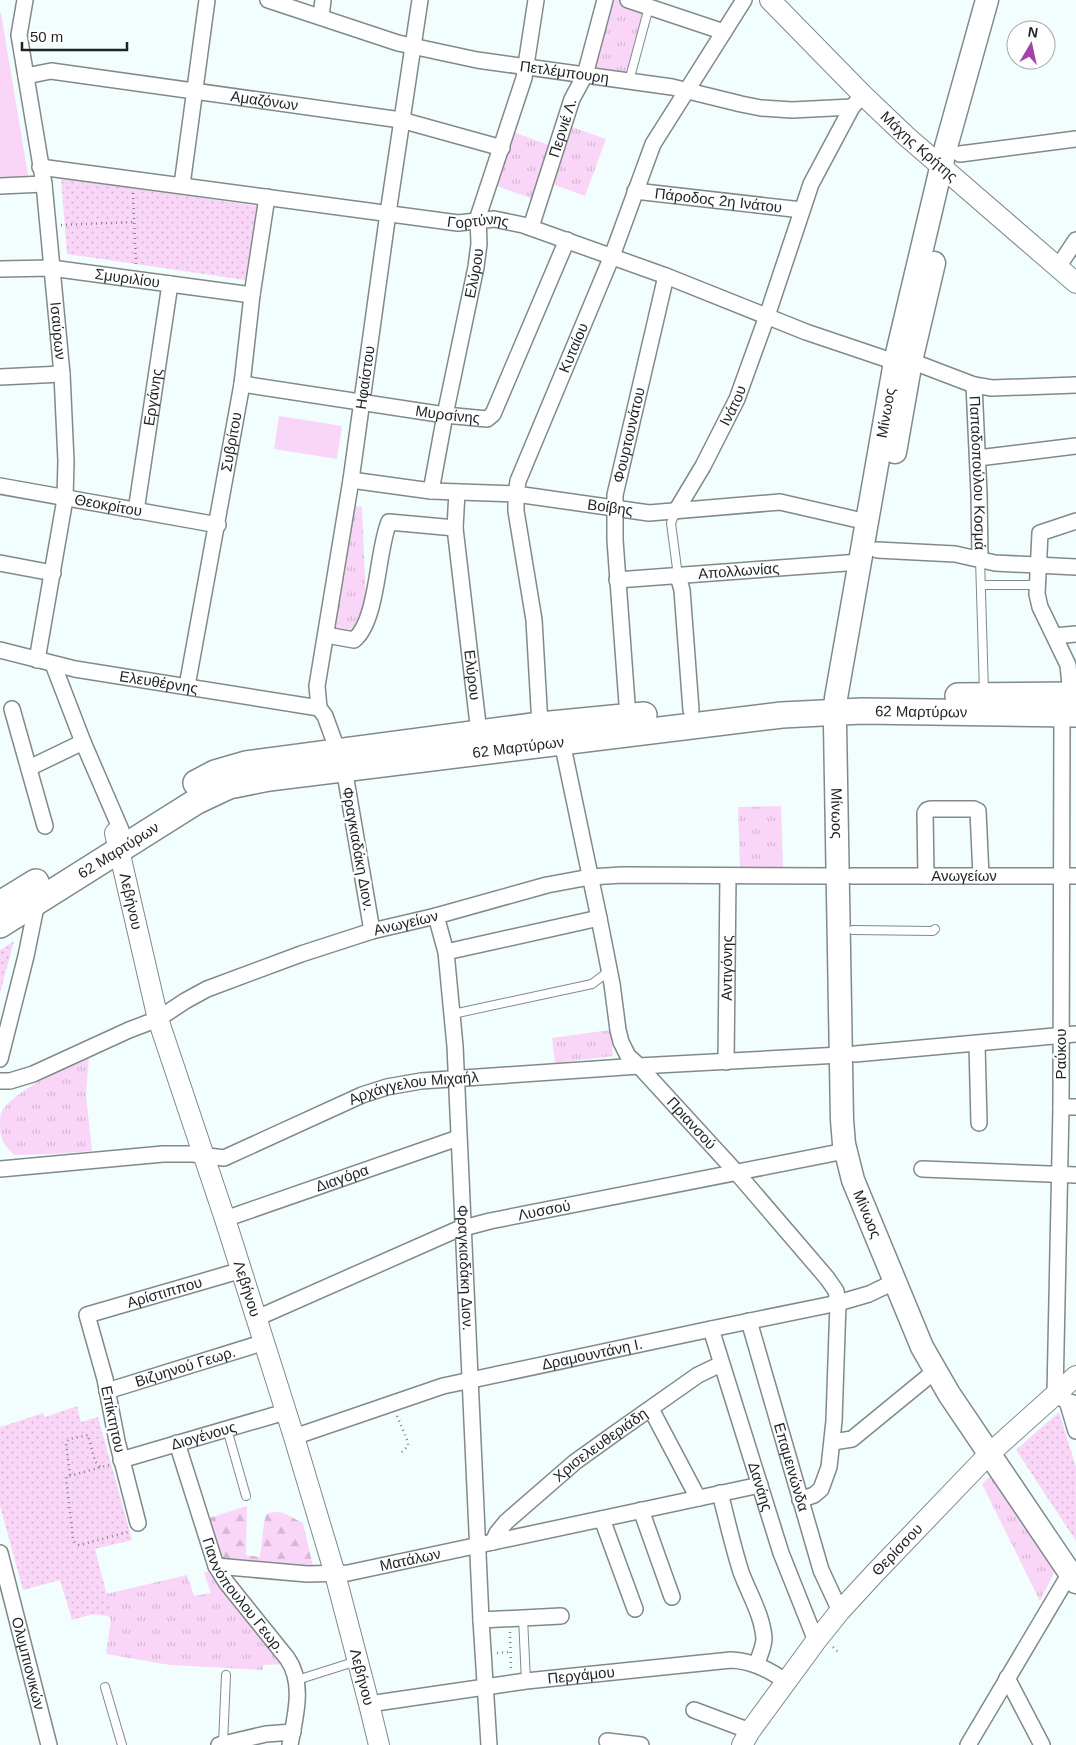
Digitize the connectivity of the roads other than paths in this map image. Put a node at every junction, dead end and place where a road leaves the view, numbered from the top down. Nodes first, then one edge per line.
1 (25, 0) edge
2 (207, 0) edge
3 (268, 0) edge
4 (323, 0) edge
5 (420, 0) edge
6 (536, 0) edge
7 (604, 0) edge
8 (628, 0) edge
9 (744, 0) edge
10 (770, 0) edge
11 (988, 0) edge
12 (1003, 0) edge
13 (649, 8) junction
14 (321, 17) junction
15 (724, 32) junction
16 (412, 46) junction
17 (527, 67) junction
18 (585, 75) junction
19 (26, 76) junction
20 (629, 82) junction
21 (687, 90) junction
22 (194, 91) junction
23 (857, 101) junction
24 (401, 120) junction
25 (1076, 139) edge
26 (502, 148) junction
27 (960, 154) junction
28 (40, 167) junction
29 (947, 173) junction
30 (44, 184) junction
31 (182, 185) junction
32 (0, 186) edge
33 (635, 192) junction
34 (267, 197) junction
35 (802, 210) junction
36 (388, 214) junction
37 (478, 221) junction
38 (531, 227) junction
39 (567, 240) junction
40 (1076, 240) edge
41 (612, 256) junction
42 (1058, 267) junction
43 (51, 268) junction
44 (0, 269) edge
45 (666, 276) junction
46 (1076, 283) edge
47 (170, 284) junction
48 (252, 295) junction
49 (767, 316) junction
50 (903, 361) junction
51 (62, 374) junction
52 (0, 377) edge
53 (242, 384) junction
54 (1076, 385) edge
55 (974, 386) junction
56 (361, 402) junction
57 (445, 415) junction
58 (1076, 446) edge
59 (978, 458) junction
60 (352, 480) junction
61 (0, 486) edge
62 (431, 491) junction
63 (457, 492) junction
64 (516, 494) junction
65 (65, 499) junction
66 (614, 508) junction
67 (136, 510) junction
68 (676, 511) junction
69 (1076, 521) edge
70 (867, 522) junction
71 (218, 525) junction
72 (456, 528) junction
73 (869, 556) junction
74 (980, 559) junction
75 (0, 563) edge
76 (1038, 566) junction
77 (1076, 567) edge
78 (53, 573) junction
79 (678, 576) junction
80 (618, 580) junction
81 (980, 585) junction
82 (1037, 585) junction
83 (1076, 634) edge
84 (326, 635) junction
85 (1055, 636) junction
86 (0, 650) edge
87 (37, 660) junction
88 (53, 664) junction
89 (187, 686) junction
90 (984, 695) junction
91 (1071, 704) edge
92 (843, 705) junction
93 (319, 708) junction
94 (12, 709) dead end
95 (691, 710) junction
96 (628, 717) junction
97 (540, 725) junction
98 (479, 733) junction
99 (83, 742) junction
100 (562, 742) junction
101 (341, 759) junction
102 (28, 768) junction
103 (45, 826) dead end
104 (119, 837) junction
105 (728, 876) junction
106 (845, 876) junction
107 (926, 876) junction
108 (981, 876) junction
109 (1060, 876) junction
110 (1076, 876) edge
111 (590, 877) junction
112 (37, 902) junction
113 (0, 904) edge
114 (436, 916) junction
115 (599, 918) junction
116 (0, 925) edge
117 (935, 929) dead end
118 (853, 930) junction
119 (372, 931) junction
120 (1069, 950) edge
121 (446, 952) junction
122 (609, 971) junction
123 (453, 1014) junction
124 (158, 1019) junction
125 (1076, 1034) edge
126 (1061, 1036) junction
127 (977, 1044) junction
128 (847, 1054) junction
129 (0, 1059) edge
130 (726, 1062) junction
131 (639, 1066) junction
132 (456, 1079) junction
133 (0, 1081) edge
134 (1068, 1107) edge
135 (978, 1123) dead end
136 (458, 1138) junction
137 (845, 1151) junction
138 (204, 1155) junction
139 (0, 1169) edge
140 (922, 1169) dead end
141 (737, 1173) junction
142 (1060, 1174) junction
143 (1076, 1175) edge
144 (226, 1219) junction
145 (462, 1228) junction
146 (242, 1270) junction
147 (894, 1282) junction
148 (838, 1303) junction
149 (87, 1315) joint
150 (257, 1318) junction
151 (749, 1321) junction
152 (711, 1328) junction
153 (265, 1342) junction
154 (721, 1364) junction
155 (935, 1371) junction
156 (1076, 1376) edge
157 (470, 1379) junction
158 (107, 1391) junction
159 (1066, 1400) edge
160 (651, 1409) junction
161 (285, 1412) junction
162 (227, 1429) junction
163 (1076, 1431) edge
164 (294, 1437) junction
165 (833, 1442) junction
166 (178, 1443) junction
167 (994, 1450) junction
168 (122, 1460) junction
169 (760, 1484) junction
170 (720, 1493) junction
171 (246, 1496) dead end
172 (698, 1498) junction
173 (800, 1500) junction
174 (641, 1510) junction
175 (602, 1519) junction
176 (138, 1523) road end
177 (485, 1544) junction
178 (0, 1553) edge
179 (216, 1566) junction
180 (1074, 1573) edge
181 (335, 1574) junction
182 (672, 1597) dead end
183 (635, 1609) dead end
184 (840, 1611) junction
185 (561, 1616) dead end
186 (516, 1618) junction
187 (481, 1620) junction
188 (816, 1641) junction
189 (358, 1660) junction
190 (757, 1664) junction
191 (226, 1674) dead end
192 (1007, 1678) junction
193 (297, 1680) junction
194 (526, 1681) junction
195 (787, 1682) junction
196 (485, 1686) junction
197 (105, 1687) dead end
198 (369, 1704) junction
199 (694, 1710) dead end
200 (292, 1738) edge
201 (607, 1741) dead end
202 (744, 1741) edge
203 (49, 1745) edge
204 (122, 1745) edge
205 (221, 1745) edge
206 (378, 1745) edge
207 (489, 1745) edge
208 (641, 1745) edge
209 (968, 1745) edge
210 (1042, 1745) edge

1 - 19 street, Ισαύρων
2 - 22 street
3 - 14 street, Πετλέμπουρη
4 - 14 street
5 - 16 street, Ηφαίστου
6 - 17 street, Ελύρου
7 - 18 street, Περνιέ Λ.
8 - 13 street
9 - 15 street, Κυταίου
10 - 23 street, Μάχης Κρήτης
11 - 29 main road, Μίνωος
12 - 27 main road, Μίνωος
13 - 15 street
13 - 20 lane
14 - 16 street, Πετλέμπουρη
15 - 21 street, Κυταίου
16 - 17 street, Πετλέμπουρη
16 - 24 street, Ηφαίστου
17 - 18 street, Πετλέμπουρη
17 - 26 street, Ελύρου
18 - 20 street, Πετλέμπουρη
18 - 38 street, Περνιέ Λ.
19 - 22 street, Αμαζόνων
19 - 28 street, Ισαύρων
20 - 21 street, Πετλέμπουρη
21 - 23 street, Πετλέμπουρη
21 - 33 street, Κυταίου
22 - 24 street, Αμαζόνων
22 - 31 street
23 - 29 street, Μάχης Κρήτης
23 - 35 street, Ινάτου
24 - 26 street, Αμαζόνων
24 - 36 street, Ηφαίστου
25 - 27 street
26 - 37 street, Ελύρου
27 - 29 main road, Μίνωος
28 - 30 street, Ισαύρων
28 - 31 street, Γορτύνης
29 - 42 street, Μάχης Κρήτης
29 - 50 main road, Μίνωος
30 - 32 street
30 - 43 street, Ισαύρων
31 - 34 street, Γορτύνης
33 - 35 street, Πάροδος 2η Ινάτου
33 - 41 street, Κυταίου
34 - 36 street, Γορτύνης
34 - 48 street, Συβρίτου
35 - 49 street, Ινάτου
36 - 37 street, Γορτύνης
36 - 56 street, Ηφαίστου
37 - 38 street, Γορτύνης
37 - 57 street, Ελύρου
38 - 39 street, Γορτύνης
39 - 41 street, Γορτύνης
39 - 57 street, Μυρσίνης
40 - 42 street
41 - 45 street, Γορτύνης
41 - 64 street, Κυταίου
42 - 46 street, Μάχης Κρήτης
43 - 44 street, Σμυριλίου
43 - 47 street, Σμυριλίου
43 - 51 street, Ισαύρων
45 - 49 street, Γορτύνης
45 - 66 street, Φουρτουνάτου
47 - 48 street, Σμυριλίου
47 - 67 street, Εργάνης
48 - 53 street, Συβρίτου
49 - 50 street, Γορτύνης
49 - 68 street, Ινάτου
50 - 55 street, Γορτύνης
50 - 70 main road, Μίνωος
50 - 73 main road, Μίνωος
51 - 52 street
51 - 65 street, Ισαύρων
53 - 56 street, Μυρσίνης
53 - 71 street, Συβρίτου
54 - 55 street, Γορτύνης
55 - 59 street, Παπαδοπούλου Κοσμά
56 - 57 street, Μυρσίνης
56 - 60 street, Ηφαίστου
57 - 62 street, Ελύρου
58 - 59 street
59 - 74 street, Παπαδοπούλου Κοσμά
60 - 62 street, Βοίβης
60 - 84 street, Ηφαίστου
61 - 65 street, Θεοκρίτου
62 - 63 street, Βοίβης
63 - 64 street, Βοίβης
63 - 72 street, Ελύρου
64 - 66 street, Βοίβης
64 - 97 street, Κυταίου
65 - 67 street, Θεοκρίτου
65 - 78 street, Ισαύρων
66 - 68 street, Βοίβης
66 - 80 street, Φουρτουνάτου
67 - 71 street, Θεοκρίτου
68 - 70 street, Βοίβης
68 - 79 lane, Ινάτου
69 - 76 street, Ραύκου
70 - 73 main road, Μίνωος
71 - 89 street, Συβρίτου
72 - 84 street
72 - 98 street, Ελύρου
73 - 74 street, Απολλωνίας
73 - 79 street, Απολλωνίας
73 - 92 main road, Μίνωος
74 - 76 street, Απολλωνίας
74 - 81 lane
75 - 78 street
76 - 77 street, Απολλωνίας
76 - 82 street, Ραύκου
78 - 87 street, Ισαύρων
79 - 80 street, Απολλωνίας
79 - 95 street, Ινάτου
80 - 96 street, Φουρτουνάτου
81 - 82 lane
81 - 90 lane
82 - 85 street, Ραύκου
83 - 85 street
84 - 93 street, Ηφαίστου
85 - 91 street, Ραύκου
86 - 87 street, Ελευθέρνης
87 - 88 street, Ελευθέρνης
88 - 89 street, Ελευθέρνης
88 - 99 street
89 - 93 street, Ελευθέρνης
90 - 91 main road, 62 Μαρτύρων
90 - 92 main road, 62 Μαρτύρων
91 - 92 main road, 62 Μαρτύρων
91 - 109 street, Ραύκου
92 - 95 main road, 62 Μαρτύρων
92 - 100 main road, 62 Μαρτύρων
92 - 106 main road, Μίνωος
93 - 101 street, Ηφαίστου
94 - 102 street
95 - 96 main road, 62 Μαρτύρων
96 - 97 main road, 62 Μαρτύρων
97 - 98 main road, 62 Μαρτύρων
98 - 101 main road, 62 Μαρτύρων
99 - 102 street
99 - 104 street
100 - 101 main road, 62 Μαρτύρων
100 - 111 street, Πριανσού
101 - 104 main road, 62 Μαρτύρων
101 - 119 street, Φραγκιαδάκη Διον.
102 - 103 street
104 - 112 main road, 62 Μαρτύρων
104 - 113 main road, 62 Μαρτύρων
104 - 124 street, Λεβήνου
105 - 106 street, Ανωγείων
105 - 111 street, Ανωγείων
105 - 130 street, Αντιγόνης
106 - 107 street, Ανωγείων
106 - 118 main road, Μίνωος
106 - 128 main road, Μίνωος
107 - 108 street, Ανωγείων
107 - 108 street
108 - 109 street, Ανωγείων
109 - 110 street, Ανωγείων
109 - 120 street, Ραύκου
111 - 114 street, Ανωγείων
111 - 115 street, Πριανσού
112 - 116 main road, 62 Μαρτύρων
112 - 129 street
114 - 119 street, Ανωγείων
114 - 121 street, Φραγκιαδάκη Διον.
115 - 121 street
115 - 122 street, Πριανσού
117 - 118 lane
118 - 128 main road, Μίνωος
119 - 124 street, Ανωγείων
120 - 126 street, Ραύκου
121 - 123 street, Φραγκιαδάκη Διον.
122 - 123 lane
122 - 131 street, Πριανσού
123 - 132 street, Φραγκιαδάκη Διον.
124 - 133 street, Ανωγείων
124 - 138 street, Λεβήνου
125 - 126 street, Αρχάγγελου Μιχαήλ
126 - 127 street, Αρχάγγελου Μιχαήλ
126 - 134 street, Ραύκου
127 - 128 street, Αρχάγγελου Μιχαήλ
127 - 135 street
128 - 130 street, Αρχάγγελου Μιχαήλ
128 - 137 main road, Μίνωος
128 - 167 main road, Μίνωος
130 - 131 street, Αρχάγγελου Μιχαήλ
131 - 132 street, Αρχάγγελου Μιχαήλ
131 - 141 street, Πριανσού
132 - 136 street, Φραγκιαδάκη Διον.
132 - 138 street, Αρχάγγελου Μιχαήλ
134 - 142 street, Ραύκου
136 - 144 street, Διαγόρα
136 - 145 street, Φραγκιαδάκη Διον.
137 - 141 street, Λυσσού
137 - 147 main road, Μίνωος
138 - 139 street, Αρχάγγελου Μιχαήλ
138 - 144 street, Λεβήνου
140 - 142 street
141 - 145 street, Λυσσού
141 - 148 street, Πριανσού
142 - 143 street
142 - 159 street, Ραύκου
144 - 146 street, Λεβήνου
145 - 150 street, Λυσσού
145 - 157 street, Φραγκιαδάκη Διον.
146 - 149 street, Αρίστιππου
146 - 150 street, Λεβήνου
147 - 148 street, Δραμουντάνη Ι.
147 - 155 main road, Μίνωος
148 - 151 street, Δραμουντάνη Ι.
148 - 165 street
149 - 158 street, Επίκτητου
150 - 153 street, Λεβήνου
151 - 152 street, Δραμουντάνη Ι.
151 - 173 street, Επαμεινώνδα
152 - 154 street, Δανάης
152 - 157 street, Δραμουντάνη Ι.
153 - 158 street, Βιζυηνού Γεωρ.
153 - 161 street, Λεβήνου
154 - 160 street, Χρισελευθεριάδη
154 - 169 street, Δανάης
155 - 165 street
155 - 167 main road, Μίνωος
156 - 159 street, Θερίσσου
157 - 164 street, Δραμουντάνη Ι.
157 - 177 street, Φραγκιαδάκη Διον.
158 - 168 street, Επίκτητου
159 - 163 street, Ραύκου
159 - 167 street, Θερίσσου
160 - 172 street
160 - 177 street, Χρισελευθεριάδη
161 - 162 street, Διογένους
161 - 164 street, Λεβήνου
162 - 166 street, Διογένους
162 - 171 lane
164 - 181 street, Λεβήνου
165 - 173 street
166 - 168 street, Διογένους
166 - 179 street, Γιαννόπουλου Γεωρ.
167 - 180 main road, Μίνωος
167 - 184 street, Θερίσσου
168 - 176 street, Επίκτητου
169 - 170 street, Ματάλων
169 - 188 street, Δανάης
170 - 172 street, Ματάλων
170 - 190 street
172 - 174 street, Ματάλων
173 - 184 street, Επαμεινώνδα
174 - 175 street, Ματάλων
174 - 182 street
175 - 177 street, Ματάλων
175 - 183 street
177 - 181 street, Ματάλων
177 - 187 street, Φραγκιαδάκη Διον.
178 - 203 street, Ολυμπιονικών
179 - 181 street, Ματάλων
179 - 193 street, Γιαννόπουλου Γεωρ.
180 - 192 street
181 - 189 street, Λεβήνου
184 - 188 street, Θερίσσου
185 - 186 street
186 - 187 street
186 - 194 lane
187 - 196 street, Φραγκιαδάκη Διον.
188 - 195 street, Θερίσσου
189 - 193 lane
189 - 198 street, Λεβήνου
190 - 194 street, Περγάμου
190 - 195 street, Περγάμου
191 - 205 lane
192 - 209 street
192 - 210 street
193 - 200 street, Γιαννόπουλου Γεωρ.
194 - 196 street, Περγάμου
195 - 202 street, Θερίσσου
196 - 198 street, Περγάμου
196 - 207 street, Φραγκιαδάκη Διον.
197 - 204 lane
198 - 206 street, Λεβήνου
199 - 202 street
200 - 205 street
201 - 208 street

